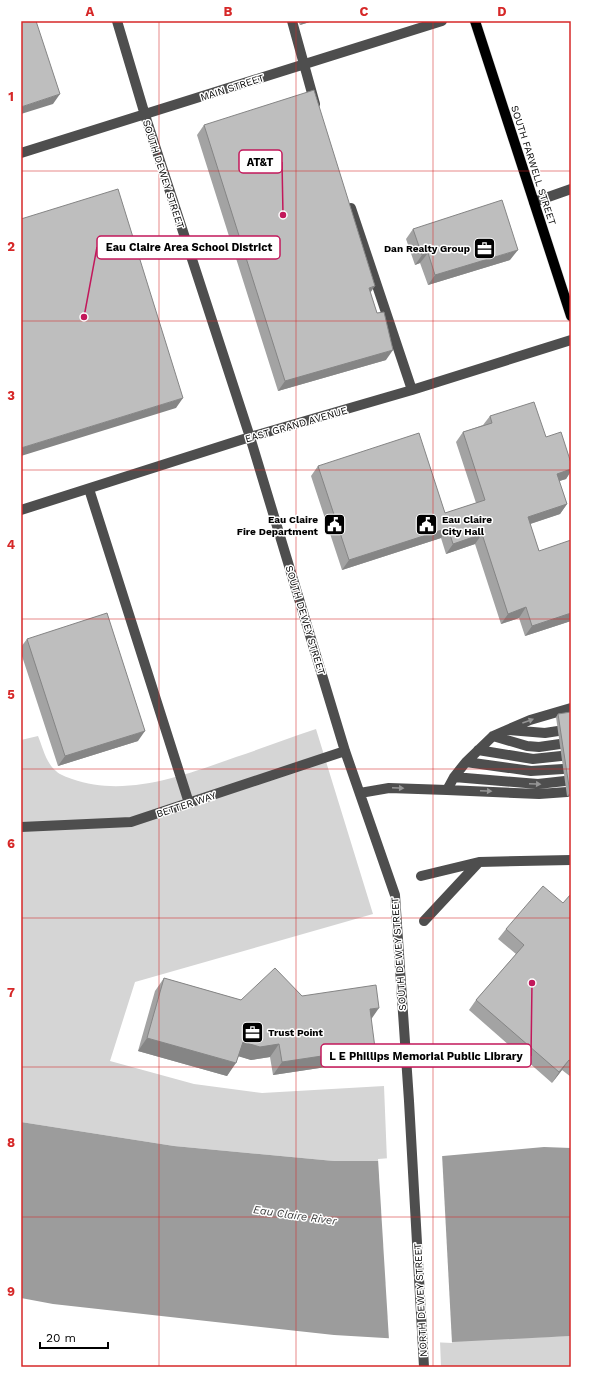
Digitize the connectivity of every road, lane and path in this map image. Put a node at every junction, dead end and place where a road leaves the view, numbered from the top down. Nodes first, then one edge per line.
1 (117, 21) edge
2 (292, 21) edge
3 (442, 21) edge
4 (475, 21) edge
5 (305, 64) junction
6 (318, 110) edge
7 (145, 115) junction
8 (21, 153) edge
9 (571, 189) edge
10 (348, 200) edge
11 (534, 202) junction
12 (571, 316) edge
13 (571, 340) edge
14 (412, 390) junction
15 (250, 437) junction
16 (89, 488) junction
17 (21, 510) edge
18 (571, 708) edge
19 (507, 730) junction
20 (558, 731) edge
21 (493, 736) junction
22 (560, 744) edge
23 (478, 750) junction
24 (346, 751) junction
25 (561, 756) dead end
26 (466, 762) junction
27 (564, 769) edge
28 (454, 777) junction
29 (565, 781) dead end
30 (447, 790) junction
31 (567, 792) dead end
32 (360, 793) junction
33 (189, 803) junction
34 (21, 827) edge
35 (571, 860) edge
36 (479, 862) junction
37 (421, 876) dead end
38 (424, 921) dead end
39 (416, 1233) joint
40 (424, 1365) edge

1 - 7 street, SOUTH DEWEY STREET
2 - 5 street
3 - 5 street, MAIN STREET
4 - 11 main road, SOUTH FARWELL STREET
5 - 6 street
5 - 7 street, MAIN STREET
7 - 8 street, MAIN STREET
7 - 15 street, SOUTH DEWEY STREET
9 - 11 street
10 - 14 street
11 - 12 main road, SOUTH FARWELL STREET
13 - 14 street, EAST GRAND AVENUE
14 - 15 street, EAST GRAND AVENUE
15 - 16 street, EAST GRAND AVENUE
15 - 24 street, SOUTH DEWEY STREET
16 - 17 street, EAST GRAND AVENUE
16 - 33 street
19 -> 18 street
19 - 20 street
19 - 21 street
21 - 22 street
21 - 23 street
23 - 25 street
23 - 26 street
24 - 32 street, SOUTH DEWEY STREET
24 - 33 street, BETTER WAY
26 - 27 street
26 - 28 street
28 -> 29 street
28 - 30 street
30 -> 31 street
32 -> 30 street
32 - 39 street, SOUTH DEWEY STREET
33 - 34 street, BETTER WAY
35 - 36 street
36 - 37 street
36 - 38 street
39 - 40 street, NORTH DEWEY STREET

